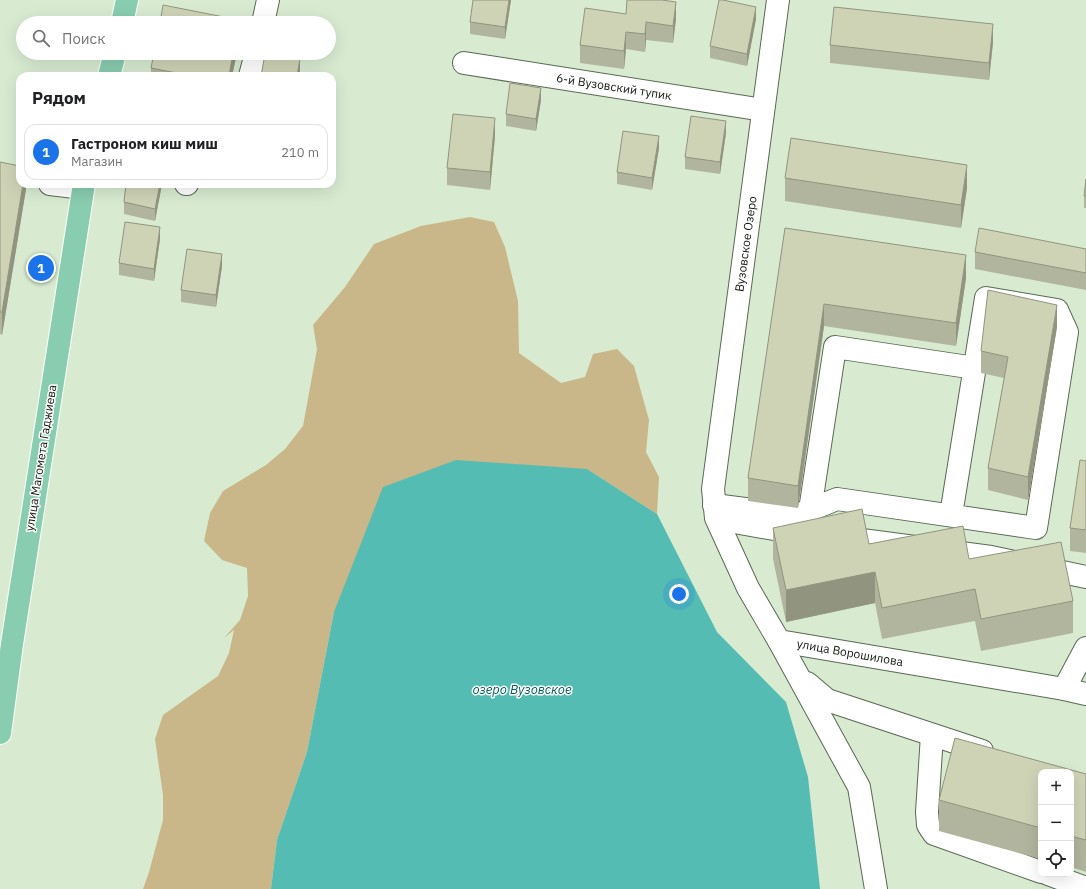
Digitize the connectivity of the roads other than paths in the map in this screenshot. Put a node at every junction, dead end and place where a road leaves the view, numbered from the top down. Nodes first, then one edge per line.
1 (121, 0) edge
2 (127, 0) edge
3 (268, 0) edge
4 (778, 0) edge
5 (118, 16) edge
6 (124, 16) edge
7 (265, 16) edge
8 (107, 60) edge
9 (112, 60) edge
10 (254, 60) edge
11 (464, 63) dead end
12 (105, 72) edge
13 (110, 72) edge
14 (251, 72) edge
15 (764, 110) junction
16 (81, 188) edge
17 (975, 368) junction
18 (714, 504) junction
19 (810, 510) junction
20 (951, 515) junction
21 (1086, 577) edge
22 (779, 641) junction
23 (6, 644) edge
24 (1086, 648) edge
25 (800, 677) junction
26 (1064, 689) junction
27 (0, 690) edge
28 (1086, 694) edge
29 (0, 732) edge
30 (932, 735) junction
31 (1002, 757) edge
32 (1038, 871) edge
33 (1056, 877) edge
34 (1086, 888) edge
35 (876, 889) edge

1 - 5 main road
2 - 6 main road
3 - 7 street
4 - 15 street, Вузовское Озеро
8 - 12 main road
9 - 13 main road
10 - 14 street
11 - 15 street, 6-й Вузовский тупик
15 - 18 street, Вузовское Озеро
16 - 23 main road, улица Магомета Гаджиева
17 - 19 street
17 - 20 street
17 - 20 street
18 - 19 street
18 - 21 street
18 - 22 street
19 - 20 street
22 - 25 street
22 - 26 street, улица Ворошилова
23 - 27 main road, улица Магомета Гаджиева
23 - 29 main road, улица Магомета Гаджиева
24 - 26 street
25 - 30 street
25 - 35 street
26 - 28 street, улица Ворошилова
30 - 31 street
30 - 32 street
33 - 34 street

